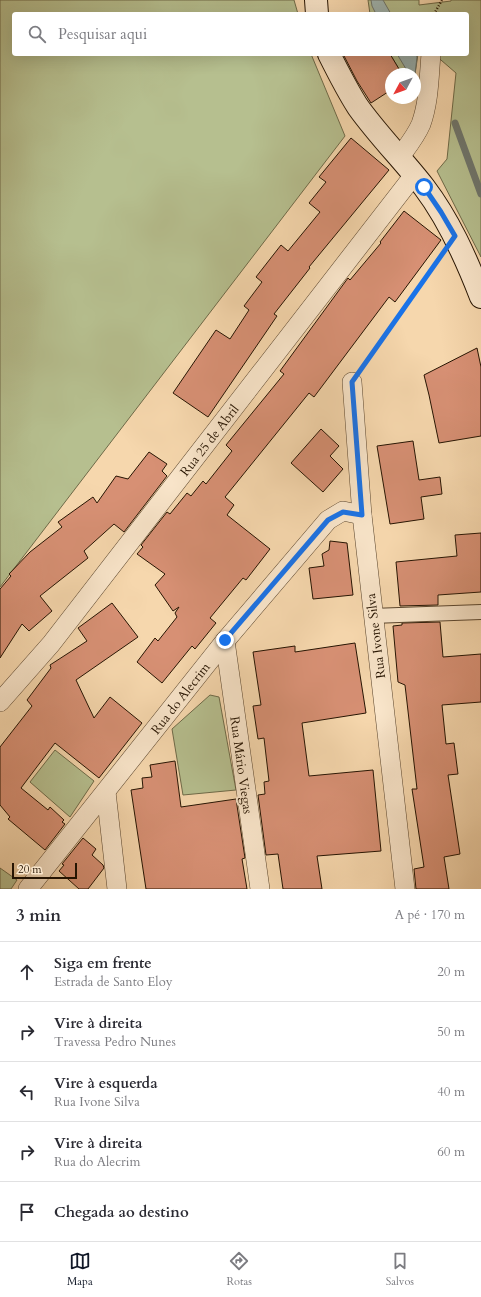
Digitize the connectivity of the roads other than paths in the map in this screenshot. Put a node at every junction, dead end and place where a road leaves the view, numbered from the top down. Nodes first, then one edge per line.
1 (316, 0) edge
2 (317, 12) edge
3 (330, 56) edge
4 (431, 56) edge
5 (399, 158) junction
6 (414, 175) junction
7 (481, 297) edge
8 (352, 382) road end
9 (362, 515) junction
10 (481, 612) edge
11 (372, 616) junction
12 (225, 640) junction
13 (0, 702) edge
14 (106, 792) junction
15 (28, 889) edge
16 (117, 889) edge
17 (260, 889) edge
18 (405, 889) edge

1 - 2 main road
3 - 5 main road
4 - 5 street
5 - 6 main road
6 - 7 main road
6 - 13 street, Rua 25 de Abril
8 - 9 street, Rua Ivone Silva
9 - 11 street, Rua Ivone Silva
9 - 12 street, Rua do Alecrim
10 - 11 street
11 - 18 street, Rua Ivone Silva
12 - 14 street, Rua do Alecrim
12 - 17 street, Rua Mário Viegas
14 - 15 street, Rua do Alecrim
14 - 16 street

